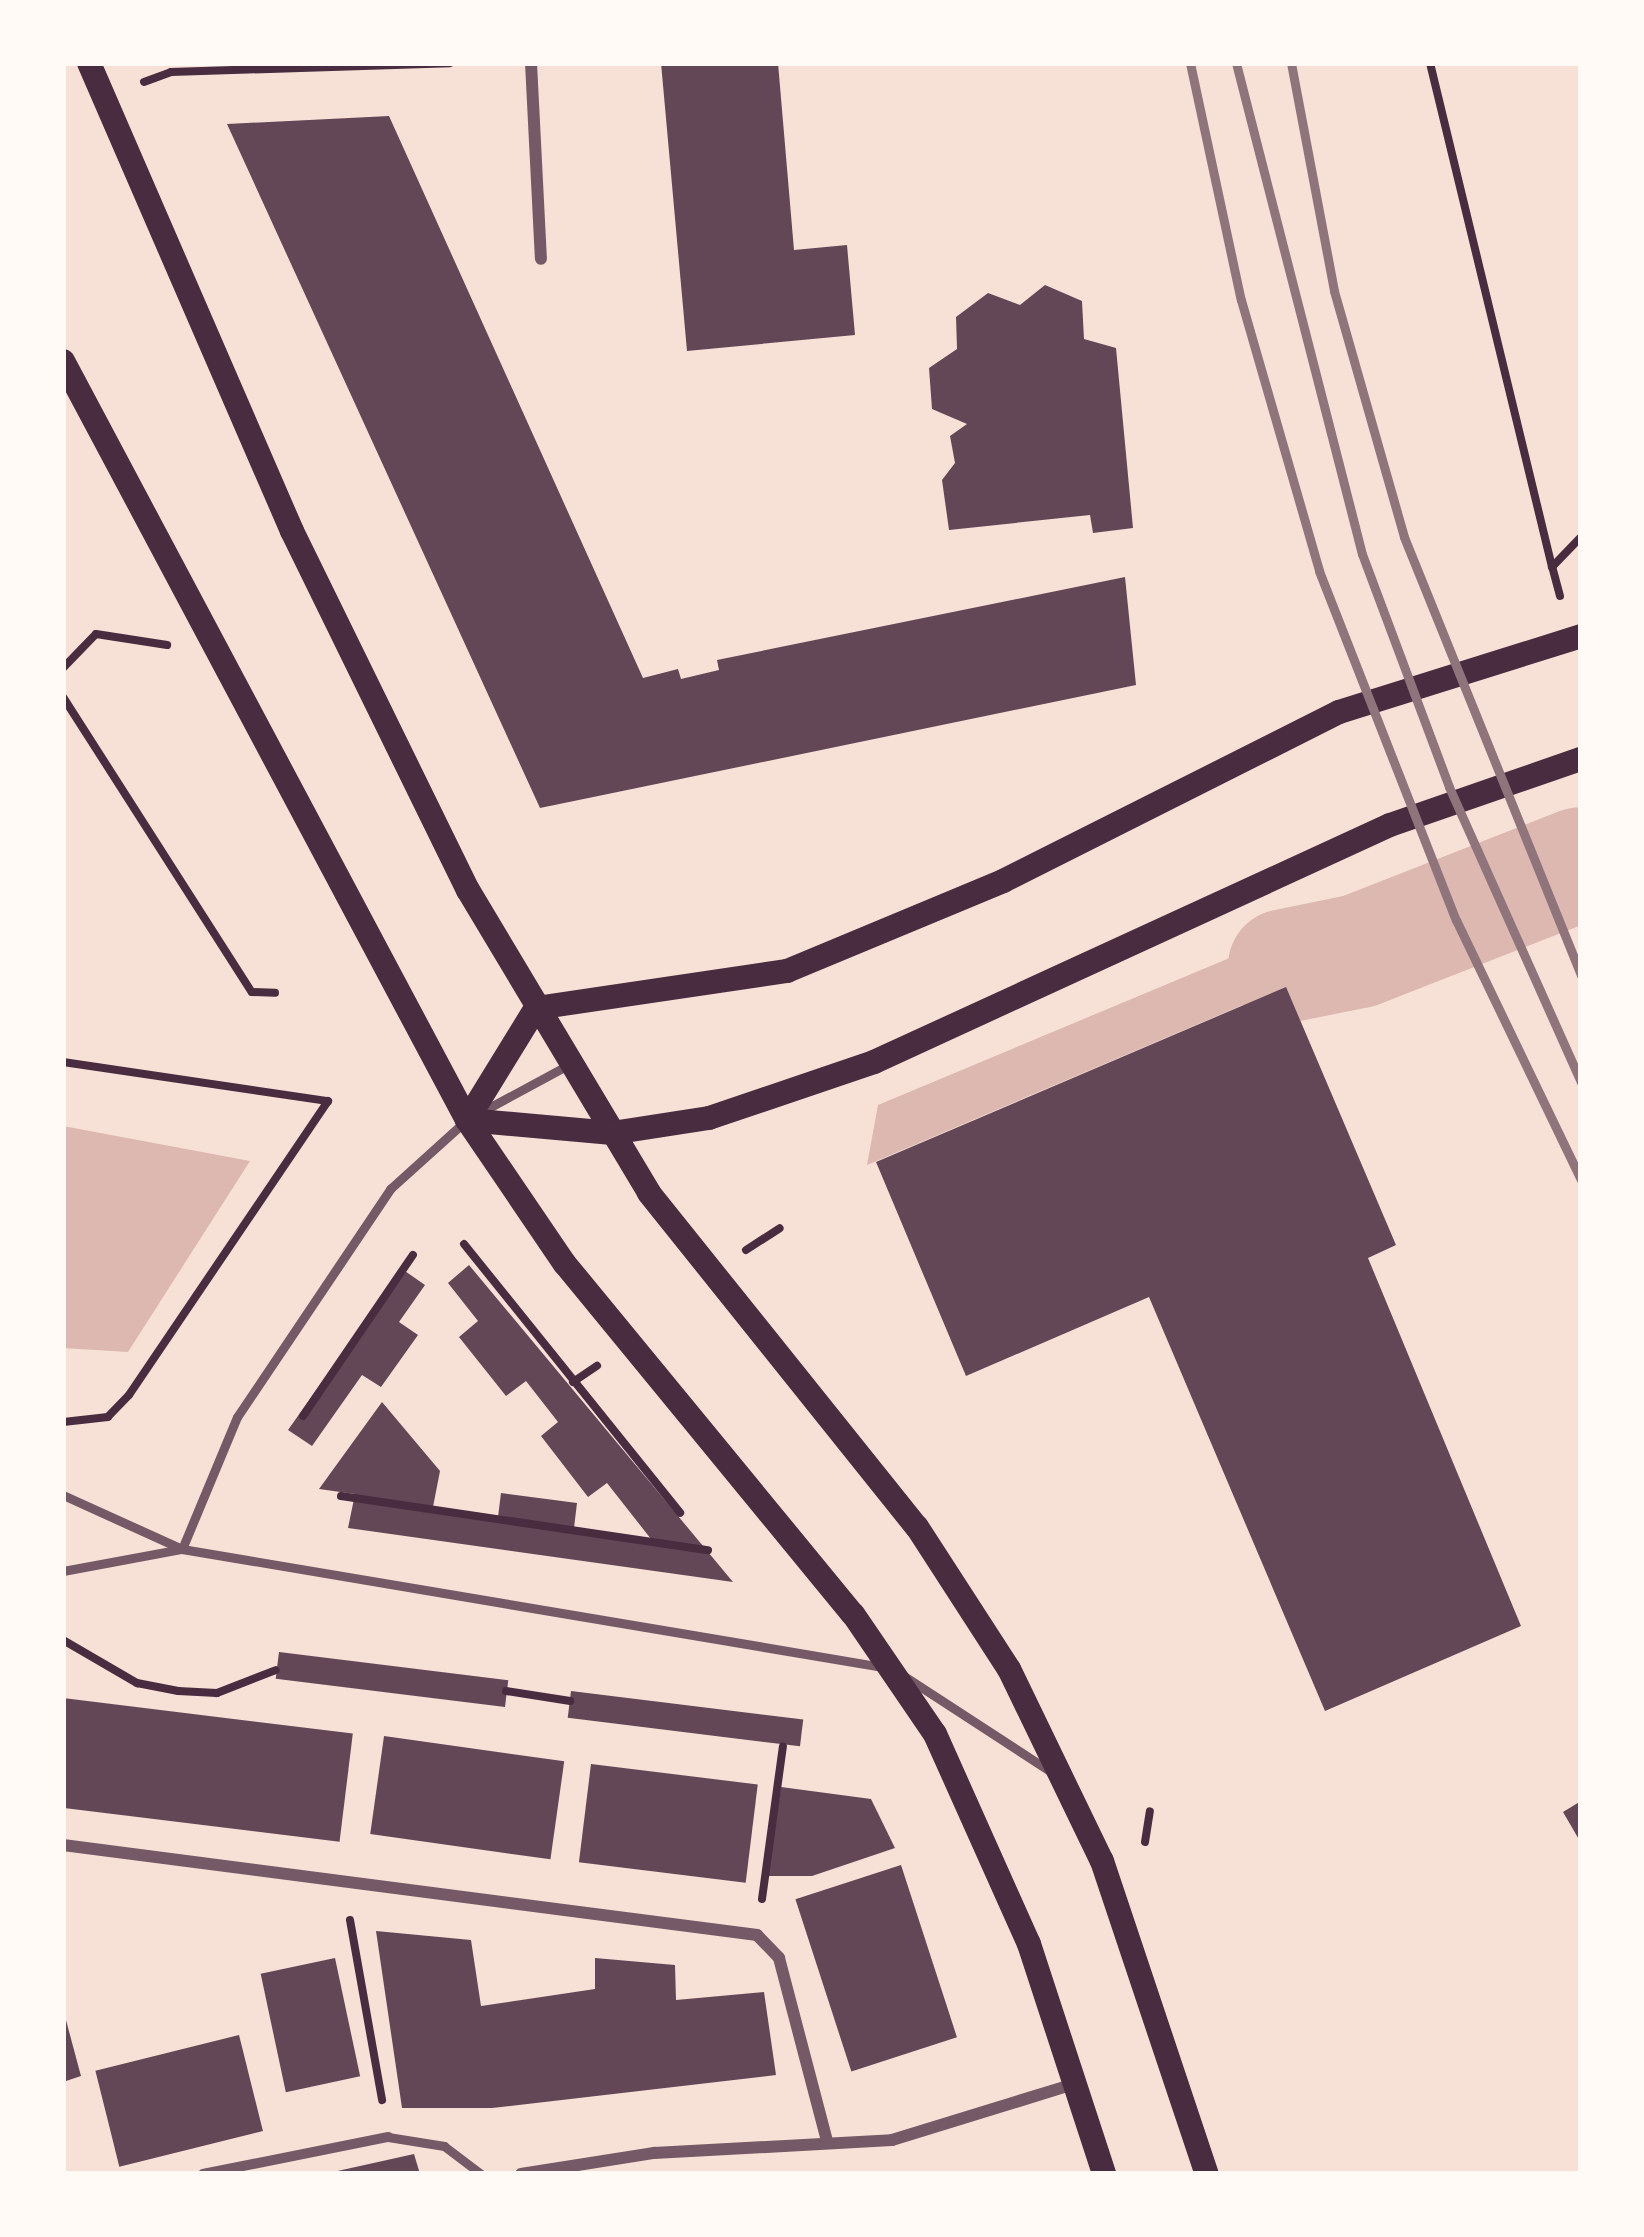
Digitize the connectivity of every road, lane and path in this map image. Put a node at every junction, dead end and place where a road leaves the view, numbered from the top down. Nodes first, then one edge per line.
1 (89, 63) edge
2 (450, 63) edge
3 (531, 63) edge
4 (1430, 63) edge
5 (104, 97) junction
6 (541, 259) dead end
7 (63, 361) edge
8 (1581, 537) edge
9 (1552, 567) junction
10 (1575, 636) edge
11 (215, 653) junction
12 (63, 668) edge
13 (63, 697) edge
14 (1581, 758) edge
15 (275, 993) dead end
16 (536, 1008) junction
17 (63, 1062) edge
18 (570, 1064) junction
19 (466, 1120) junction
20 (612, 1132) junction
21 (464, 1244) dead end
22 (413, 1255) dead end
23 (303, 1416) dead end
24 (63, 1423) edge
25 (63, 1496) edge
26 (341, 1496) dead end
27 (680, 1513) dead end
28 (182, 1549) junction
29 (708, 1550) dead end
30 (63, 1571) edge
31 (63, 1640) edge
32 (890, 1668) junction
33 (276, 1670) dead end
34 (506, 1691) dead end
35 (570, 1701) dead end
36 (783, 1746) dead end
37 (1069, 1786) junction
38 (63, 1845) edge
39 (345, 1886) junction
40 (757, 1935) junction
41 (1075, 2084) junction
42 (388, 2137) junction
43 (827, 2141) junction
44 (203, 2174) edge
45 (481, 2174) edge
46 (521, 2174) edge
47 (1104, 2174) edge
48 (1208, 2174) edge

1 - 5 main road
2 - 5 path
3 - 6 street
4 - 9 path
5 - 16 main road
7 - 11 main road
8 - 9 path
9 - 10 path
10 - 16 main road
11 - 12 path
11 - 19 main road
13 - 15 path
14 - 20 main road
16 - 18 main road
16 - 19 main road
17 - 24 path
18 - 19 lane
18 - 20 main road
19 - 20 main road
19 - 28 lane
19 - 32 main road
20 - 37 main road
21 - 27 path
22 - 23 path
25 - 28 lane
26 - 29 path
28 - 30 lane
28 - 32 lane
31 - 33 path
32 - 37 lane
32 - 41 main road
34 - 35 path
36 - 40 path
37 - 48 main road
38 - 39 street
39 - 40 street
39 - 42 path
40 - 43 street
41 - 43 street
41 - 47 main road
42 - 44 street
42 - 45 lane
43 - 46 street

